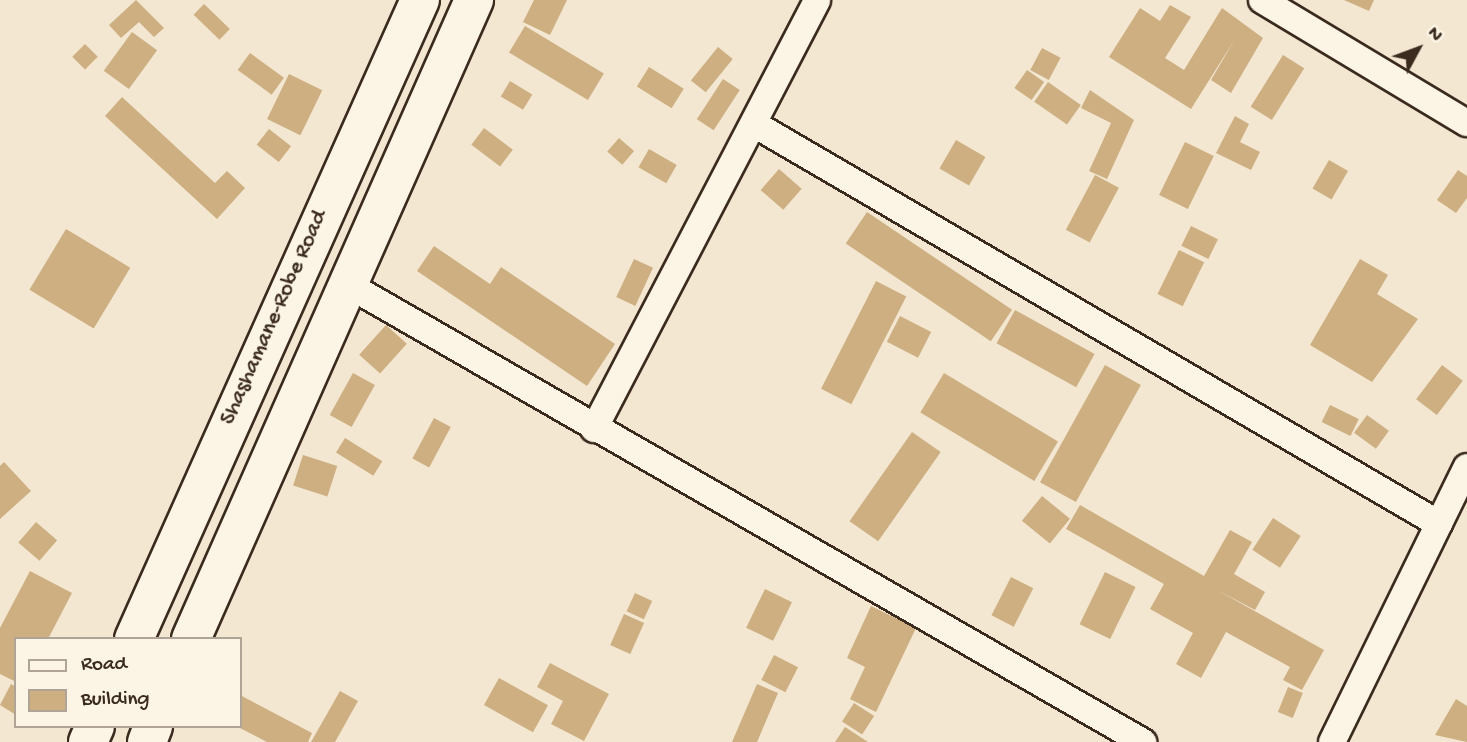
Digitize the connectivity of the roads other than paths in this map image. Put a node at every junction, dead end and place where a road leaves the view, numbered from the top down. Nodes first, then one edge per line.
1 (474, 0) edge
2 (817, 0) edge
3 (1262, 0) edge
4 (412, 4) edge
5 (1467, 123) edge
6 (754, 124) junction
7 (345, 282) junction
8 (594, 429) junction
9 (1467, 467) edge
10 (1439, 524) junction
11 (135, 637) edge
12 (192, 637) edge
13 (1143, 742) edge
14 (1332, 742) edge

1 - 7 main road
2 - 6 street
3 - 5 street
4 - 11 main road, Shashamane-Robe Road
6 - 8 street
6 - 10 street
7 - 8 street
7 - 12 main road
8 - 13 street
9 - 10 street
10 - 14 street

